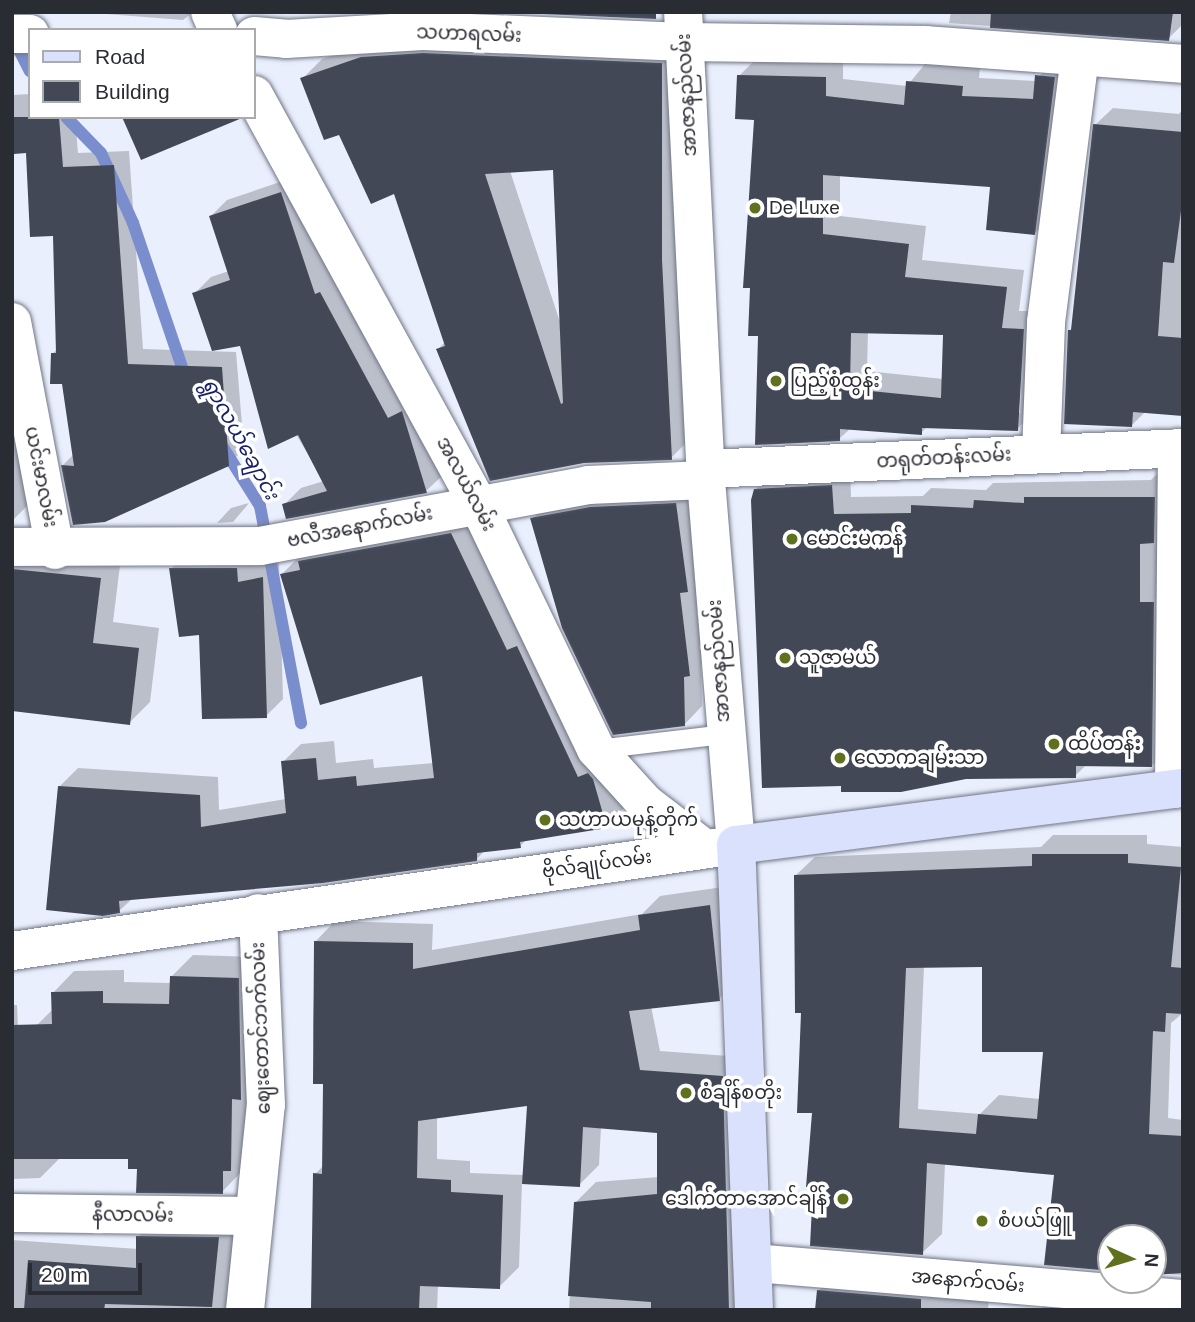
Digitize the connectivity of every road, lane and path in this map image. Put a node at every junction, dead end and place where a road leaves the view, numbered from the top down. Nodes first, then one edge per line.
1 (210, 12) edge
2 (684, 27) edge
3 (217, 28) edge
4 (929, 29) edge
5 (256, 36) edge
6 (1080, 57) junction
7 (1182, 57) edge
8 (256, 98) edge
9 (13, 334) edge
10 (1180, 448) edge
11 (1041, 454) junction
12 (706, 474) junction
13 (478, 503) junction
14 (12, 547) edge
15 (55, 550) junction
16 (724, 734) junction
17 (596, 749) junction
18 (1178, 789) edge
19 (720, 847) junction
20 (258, 913) junction
21 (12, 951) edge
22 (12, 1213) edge
23 (253, 1216) junction
24 (754, 1263) junction
25 (1183, 1299) edge
26 (245, 1310) edge
27 (754, 1310) edge

1 - 3 street
2 - 4 street, သဟာရလမ်း
2 - 5 street, သဟာရလမ်း
2 - 12 street, အာဇာနည်လမ်း
4 - 6 street, သဟာရလမ်း
6 - 7 street, သဟာရလမ်း
6 - 11 street
8 - 13 street, အလယ်လမ်း
9 - 15 street, ယင်းမာလမ်း
10 - 11 street, တရုတ်တန်းလမ်း
10 - 18 street
11 - 12 street, တရုတ်တန်းလမ်း
12 - 13 street, ဗလီအနောက်လမ်း
12 - 16 street, အာဇာနည်လမ်း
13 - 15 street, ဗလီအနောက်လမ်း
13 - 17 street, အလယ်လမ်း
14 - 15 street, ဗလီအနောက်လမ်း
16 - 17 lane
16 - 19 street, အာဇာနည်လမ်း
17 - 19 street, အလယ်လမ်း
18 - 19 main road, ဗိုလ်ချုပ်လမ်း
19 - 20 street, ဗိုလ်ချုပ်လမ်း
19 - 24 main road, အာဇာနည်လမ်း
20 - 21 street, ဗိုလ်ချုပ်လမ်း
20 - 23 street, ဈေးတောင်ဘက်လမ်း
22 - 23 street, နီလာလမ်း
23 - 26 street, ဈေးတောင်ဘက်လမ်း
24 - 25 street, အနောက်လမ်း
24 - 27 main road, အာဇာနည်လမ်း

